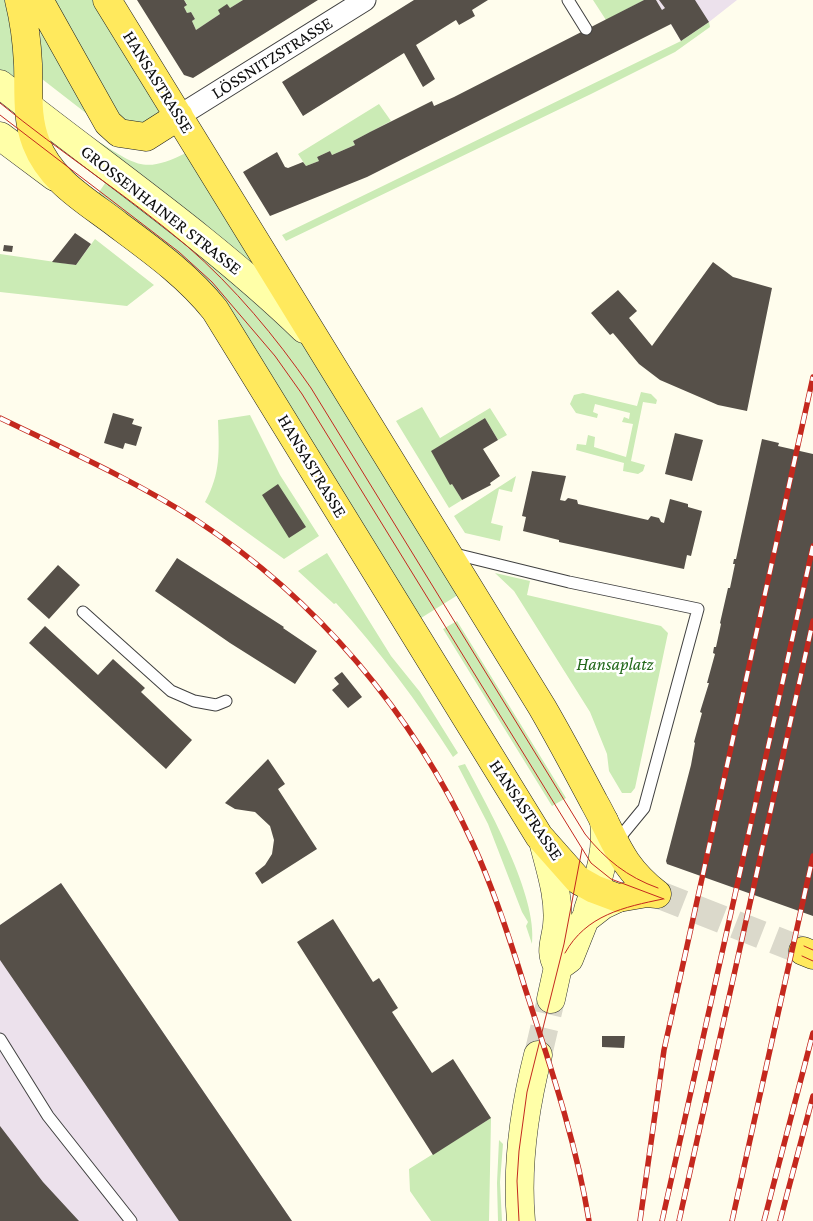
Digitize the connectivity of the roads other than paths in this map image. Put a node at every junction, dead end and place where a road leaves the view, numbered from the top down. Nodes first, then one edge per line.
1 (19, 0) edge
2 (37, 0) edge
3 (107, 0) edge
4 (365, 0) edge
5 (568, 0) edge
6 (586, 29) dead end
7 (0, 84) edge
8 (27, 105) junction
9 (179, 116) junction
10 (0, 136) edge
11 (55, 177) junction
12 (317, 342) junction
13 (449, 553) junction
14 (83, 612) dead end
15 (226, 701) dead end
16 (609, 833) junction
17 (543, 841) junction
18 (606, 894) junction
19 (558, 967) junction
20 (551, 999) tunnel mouth
21 (0, 1039) edge
22 (538, 1055) tunnel mouth
23 (131, 1221) edge
24 (521, 1221) edge

1 - 8 main road, HANSASTRASSE
2 - 9 main road
3 - 9 main road, HANSASTRASSE
4 - 9 street, LÖSSNITZSTRASSE
5 - 6 lane
7 - 8 street, GROSSENHAINER STRASSE
8 - 11 main road, HANSASTRASSE
8 - 12 street, GROSSENHAINER STRASSE
9 - 12 main road, HANSASTRASSE
10 - 11 street
11 - 17 main road, HANSASTRASSE
12 - 13 main road, HANSASTRASSE
13 - 16 main road, HANSASTRASSE
13 - 16 lane
14 - 15 lane
16 - 18 street
16 - 18 main road, HANSASTRASSE
17 - 18 main road, HANSASTRASSE
17 - 19 street
18 - 19 street
19 - 20 street
21 - 23 lane
22 - 24 street

